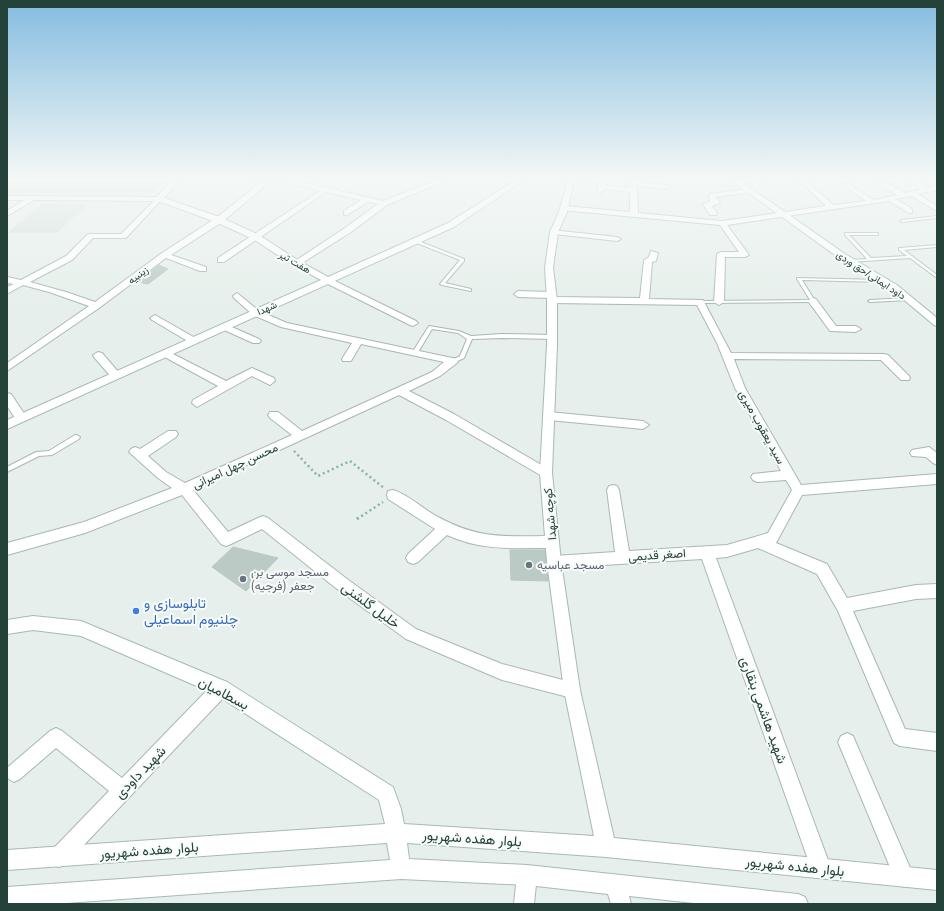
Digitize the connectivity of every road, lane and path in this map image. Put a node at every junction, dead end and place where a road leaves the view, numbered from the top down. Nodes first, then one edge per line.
1 (136, 223) edge
2 (214, 223) edge
3 (224, 223) edge
4 (277, 223) edge
5 (358, 223) edge
6 (456, 223) edge
7 (558, 223) edge
8 (718, 223) edge
9 (722, 223) junction
10 (726, 223) edge
11 (793, 223) edge
12 (554, 232) junction
13 (877, 234) dead end
14 (256, 237) junction
15 (617, 239) dead end
16 (415, 241) junction
17 (937, 246) edge
18 (654, 253) dead end
19 (165, 255) junction
20 (910, 257) junction
21 (221, 260) dead end
22 (870, 260) junction
23 (850, 261) junction
24 (296, 263) junction
25 (204, 269) dead end
26 (937, 277) edge
27 (7, 280) edge
28 (329, 281) junction
29 (883, 281) junction
30 (24, 282) junction
31 (469, 290) dead end
32 (7, 291) edge
33 (518, 294) dead end
34 (237, 296) dead end
35 (552, 298) junction
36 (907, 299) junction
37 (813, 301) junction
38 (870, 301) dead end
39 (644, 302) junction
40 (700, 302) junction
41 (719, 302) junction
42 (96, 306) junction
43 (256, 313) junction
44 (933, 316) edge
45 (155, 318) dead end
46 (413, 323) dead end
47 (937, 323) edge
48 (225, 327) junction
49 (856, 328) dead end
50 (552, 337) junction
51 (470, 338) junction
52 (360, 340) junction
53 (194, 341) junction
54 (256, 341) dead end
55 (415, 353) junction
56 (165, 354) junction
57 (98, 355) dead end
58 (727, 356) junction
59 (347, 359) dead end
60 (453, 361) junction
61 (7, 368) edge
62 (116, 376) junction
63 (905, 378) dead end
64 (270, 381) dead end
65 (226, 386) junction
66 (400, 391) junction
67 (7, 397) edge
68 (197, 403) dead end
69 (274, 415) dead end
70 (549, 416) junction
71 (21, 418) junction
72 (7, 425) edge
73 (643, 425) dead end
74 (172, 434) dead end
75 (300, 435) junction
76 (77, 437) dead end
77 (286, 442) junction
78 (916, 453) dead end
79 (937, 460) edge
80 (7, 470) edge
81 (546, 473) junction
82 (789, 475) junction
83 (757, 477) dead end
84 (937, 479) edge
85 (185, 489) junction
86 (613, 490) dead end
87 (798, 490) junction
88 (393, 495) junction
89 (357, 519) dead end
90 (445, 528) junction
91 (552, 542) junction
92 (759, 542) junction
93 (7, 549) edge
94 (707, 552) junction
95 (623, 557) junction
96 (413, 558) dead end
97 (554, 562) junction
98 (937, 591) edge
99 (843, 606) junction
100 (7, 627) edge
101 (221, 688) junction
102 (572, 690) junction
103 (847, 742) dead end
104 (937, 742) edge
105 (14, 773) dead end
106 (123, 791) junction
107 (397, 833) junction
108 (606, 847) junction
109 (60, 856) junction
110 (7, 860) edge
111 (820, 868) junction
112 (401, 869) junction
113 (526, 875) junction
114 (904, 877) junction
115 (937, 880) edge
116 (615, 885) junction
117 (7, 897) edge
118 (524, 904) edge
119 (621, 904) edge
120 (798, 904) edge

1 - 30 street
2 - 19 street, زینبیه
3 - 14 street, هفت تیر
4 - 14 street
5 - 24 street
6 - 16 street, شهدا
7 - 12 street, کوچه شهدا
8 - 9 street
9 - 10 street
9 - 41 street
11 - 23 street, داود ایمانی/حق وردی
12 - 15 street
12 - 35 street, کوچه شهدا
13 - 22 lane
14 - 21 street
14 - 24 street, هفت تیر
16 - 28 street, شهدا
16 - 31 lane
17 - 20 lane
18 - 39 street
19 - 25 street
19 - 42 street, زینبیه
20 - 22 lane
20 - 26 lane
22 - 23 lane
23 - 29 street, داود ایمانی/حق وردی
24 - 28 street, هفت تیر
27 - 30 street
28 - 43 street, شهدا
28 - 46 street, هفت تیر
29 - 36 street, داود ایمانی/حق وردی
29 - 37 lane
30 - 32 street
30 - 42 street
33 - 35 street
34 - 43 street
35 - 39 street
35 - 50 street, کوچه شهدا
36 - 38 lane
36 - 44 street, داود ایمانی/حق وردی
37 - 41 lane
37 - 49 street
39 - 40 street
40 - 41 lane
40 - 58 street, سید یعقوب میری
42 - 61 street, زینبیه
43 - 48 street, شهدا
43 - 52 street
44 - 47 street, داود ایمانی/حق وردی
45 - 53 street
48 - 53 street, شهدا
48 - 54 street
50 - 51 lane
50 - 70 street, کوچه شهدا
51 - 55 lane
51 - 60 lane
52 - 55 street
52 - 59 street
53 - 56 street, شهدا
55 - 60 street
56 - 62 street, شهدا
56 - 65 street
57 - 62 street
58 - 63 street
58 - 82 street, سید یعقوب میری
60 - 66 street, محسن چهل امیرانی
62 - 71 street, شهدا
64 - 65 street
65 - 68 street
66 - 75 street, محسن چهل امیرانی
66 - 81 street
67 - 71 street
69 - 75 street
70 - 73 street
70 - 81 street, کوچه شهدا
71 - 72 street, شهدا
74 - 85 street
75 - 77 street, محسن چهل امیرانی
76 - 80 lane
77 - 85 street, محسن چهل امیرانی
77 - 88 path
78 - 79 street
81 - 91 street, کوچه شهدا
82 - 83 street
82 - 87 street, سید یعقوب میری
84 - 87 street
85 - 93 street, محسن چهل امیرانی
85 - 102 street, خلیل گلشنی
86 - 95 street
87 - 92 street
88 - 89 path
88 - 90 street
90 - 91 street
90 - 96 street
91 - 97 street, کوچه شهدا
92 - 94 street, اصغر قدیمی
92 - 99 street
94 - 95 street, اصغر قدیمی
94 - 111 street, شهید هاشمی بنقاری
95 - 97 street, اصغر قدیمی
97 - 102 street, کوچه شهدا
98 - 99 street
99 - 104 street
100 - 101 street, بسطامیان
101 - 106 street, شهید داودی
101 - 107 street, بسطامیان
102 - 108 street, کوچه شهدا
103 - 114 street
105 - 106 street
106 - 109 street, شهید داودی
107 - 108 street, بلوار هفده شهریور
107 - 109 street, بلوار هفده شهریور
107 - 112 street, بسطامیان
108 - 111 street, بلوار هفده شهریور
109 - 110 street, بلوار هفده شهریور
111 - 114 street, بلوار هفده شهریور
112 - 113 street
112 - 117 street
113 - 116 street
113 - 118 street
114 - 115 street, بلوار هفده شهریور
116 - 119 street
116 - 120 street

